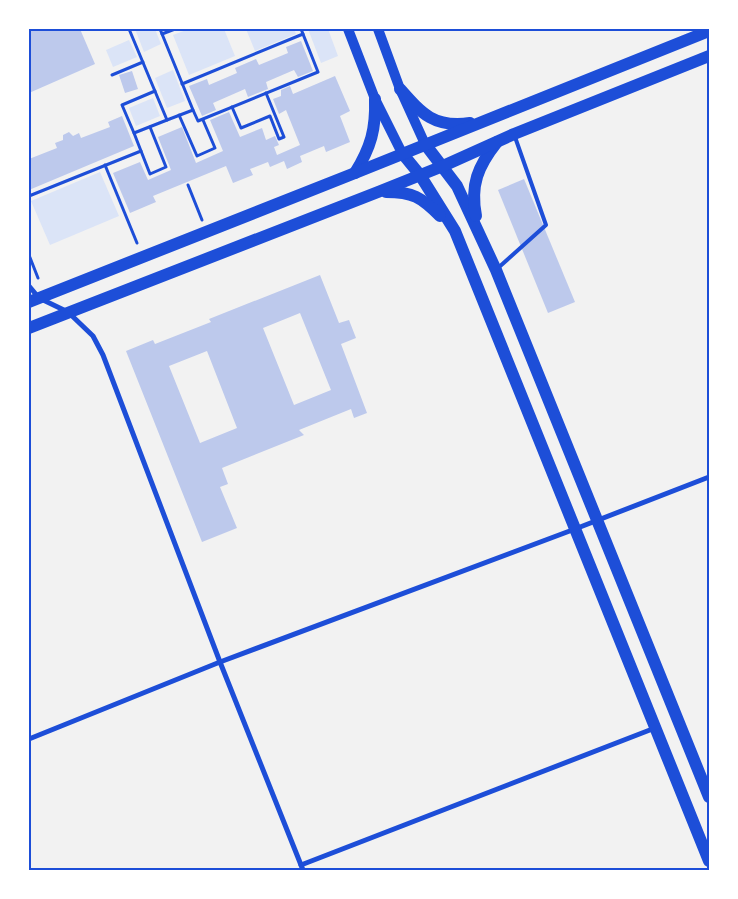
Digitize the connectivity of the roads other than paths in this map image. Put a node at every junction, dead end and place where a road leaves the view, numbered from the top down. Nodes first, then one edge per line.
1 (348, 29) edge
2 (378, 29) edge
3 (709, 31) edge
4 (709, 56) edge
5 (400, 89) junction
6 (375, 99) junction
7 (488, 121) junction
8 (514, 134) junction
9 (500, 140) junction
10 (425, 144) junction
11 (402, 153) junction
12 (442, 166) junction
13 (355, 173) junction
14 (420, 175) junction
15 (378, 192) junction
16 (478, 230) junction
17 (455, 231) junction
18 (496, 270) junction
19 (29, 286) edge
20 (36, 296) edge
21 (68, 312) junction
22 (29, 328) edge
23 (709, 477) edge
24 (597, 520) junction
25 (575, 530) junction
26 (220, 662) junction
27 (656, 728) junction
28 (29, 739) edge
29 (709, 796) edge
30 (709, 861) edge
31 (302, 868) edge

1 - 6 main road
2 - 5 main road
3 - 7 main road
4 - 8 main road
5 - 7 main road
5 - 10 main road
6 - 11 main road
6 - 13 main road
7 - 10 main road
8 - 9 main road
8 - 18 lane
9 - 12 main road
9 - 16 main road
10 - 11 main road
10 - 12 main road
11 - 13 main road
11 - 14 main road
12 - 14 main road
12 - 16 main road
13 - 20 main road
14 - 15 main road
14 - 17 main road
15 - 17 main road
15 - 21 main road
16 - 18 main road
17 - 25 main road
18 - 24 main road
19 - 20 street
20 - 21 street
21 - 22 main road
21 - 26 street
23 - 24 street
24 - 25 street
24 - 29 main road
25 - 26 street
25 - 27 main road
26 - 28 street
26 - 31 street
27 - 30 main road
27 - 31 street

